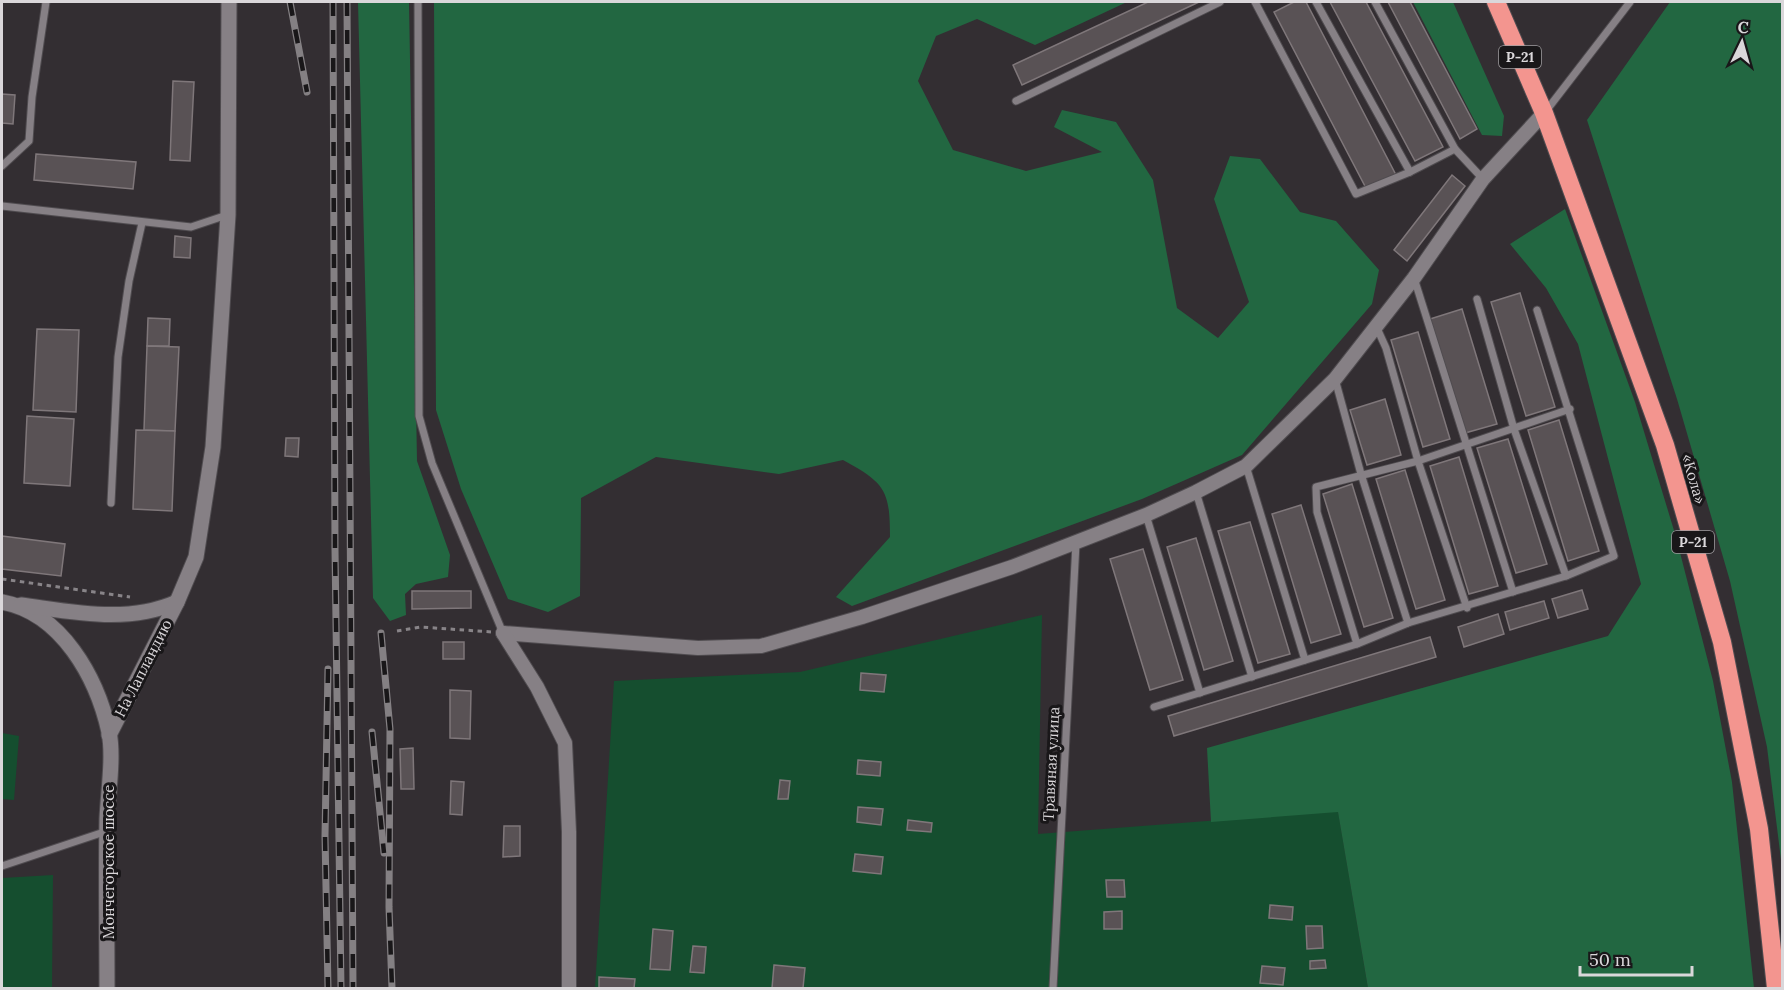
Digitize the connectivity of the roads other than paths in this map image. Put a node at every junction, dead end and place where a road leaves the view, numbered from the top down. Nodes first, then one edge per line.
1 (46, 2) edge
2 (229, 2) edge
3 (418, 2) edge
4 (1220, 2) edge
5 (1255, 2) edge
6 (1316, 2) edge
7 (1375, 2) edge
8 (1496, 2) edge
9 (1630, 2) edge
10 (1016, 101) dead end
11 (1544, 113) junction
12 (1455, 149) junction
13 (2, 166) edge
14 (1410, 172) junction
15 (1483, 178) junction
16 (2, 206) edge
17 (228, 215) junction
18 (142, 223) junction
19 (1414, 278) junction
20 (1478, 299) dead end
21 (1537, 310) dead end
22 (1376, 326) junction
23 (1335, 379) junction
24 (1570, 409) junction
25 (1514, 429) junction
26 (1466, 445) junction
27 (1418, 461) junction
28 (1246, 466) junction
29 (1361, 474) junction
30 (1196, 492) junction
31 (111, 503) dead end
32 (1146, 515) junction
33 (1076, 540) junction
34 (1566, 576) junction
35 (1513, 592) junction
36 (177, 602) junction
37 (6, 603) edge
38 (1467, 608) junction
39 (1408, 623) junction
40 (502, 633) junction
41 (1357, 644) junction
42 (1305, 660) junction
43 (1252, 676) junction
44 (1200, 693) junction
45 (1154, 707) dead end
46 (109, 735) junction
47 (107, 831) junction
48 (2, 866) edge
49 (107, 988) edge
50 (569, 988) edge
51 (1053, 988) edge
52 (1776, 988) edge

1 - 13 lane
2 - 17 street, На Лапландию
3 - 40 lane
4 - 10 lane
5 - 14 lane
6 - 14 lane
7 - 12 lane
8 - 11 highway, «Кола» / Р-21
9 - 11 lane
11 - 15 street
11 - 52 highway, «Кола» / Р-21
12 - 14 lane
12 - 15 lane
15 - 19 street
16 - 18 lane
17 - 18 lane
17 - 36 street, На Лапландию
18 - 31 lane
19 - 22 street
19 - 26 lane
20 - 25 lane
21 - 24 lane
22 - 23 street
22 - 27 lane
23 - 28 street
23 - 29 lane
24 - 25 lane
24 - 34 lane
25 - 26 lane
25 - 34 lane
26 - 27 lane
26 - 35 lane
27 - 29 lane
27 - 38 lane
28 - 30 street
28 - 42 lane
29 - 39 lane
29 - 41 lane
30 - 32 street
30 - 43 lane
32 - 33 street
32 - 44 lane
33 - 40 street
33 - 51 lane, Травяная улица
34 - 35 lane
35 - 38 lane
36 - 37 street
36 - 46 street, На Лапландию
37 - 46 street
38 - 39 lane
39 - 41 lane
40 - 50 street
41 - 42 lane
42 - 43 lane
43 - 44 lane
44 - 45 lane
46 - 47 street, Мончегорское шоссе
47 - 48 lane
47 - 49 street, Мончегорское шоссе

